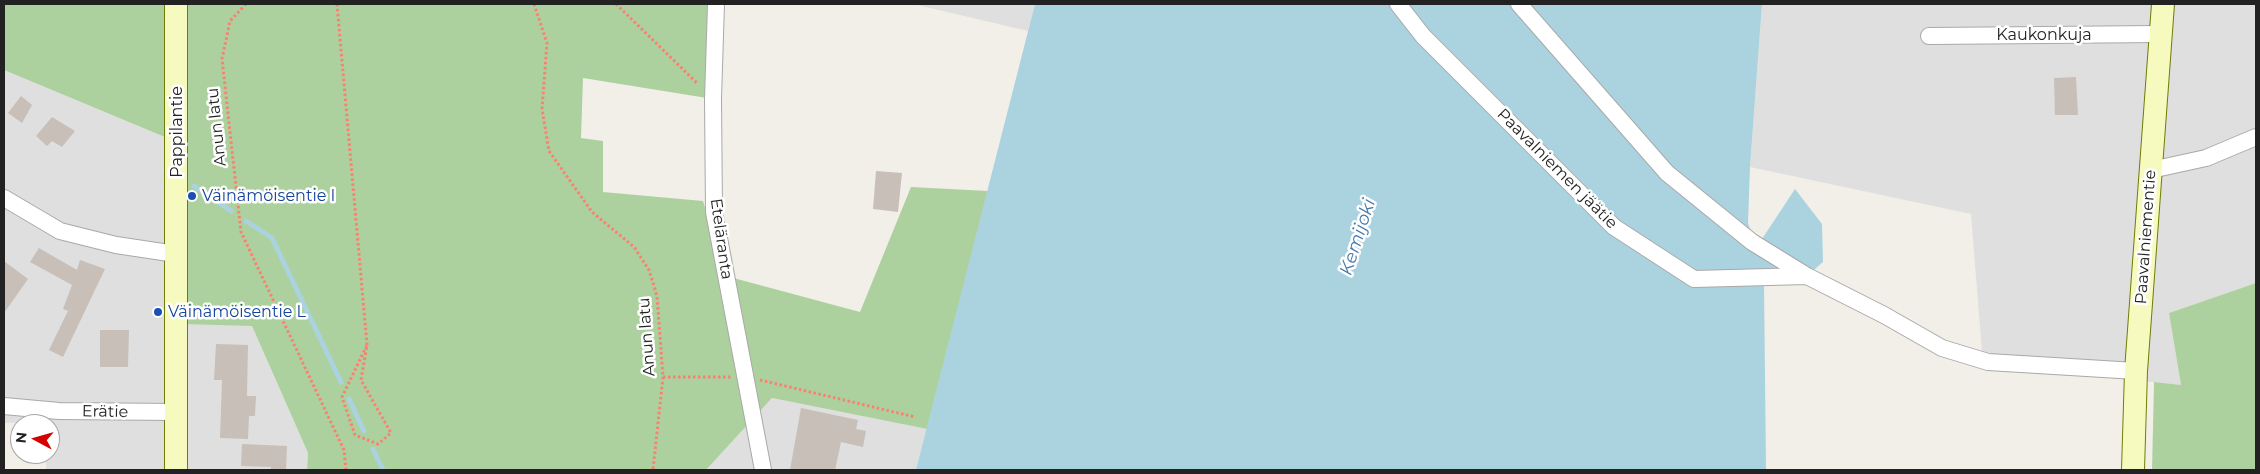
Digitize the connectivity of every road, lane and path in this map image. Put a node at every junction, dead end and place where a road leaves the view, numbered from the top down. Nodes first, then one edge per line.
1 (176, 4) edge
2 (246, 4) edge
3 (337, 4) edge
4 (534, 4) edge
5 (616, 4) edge
6 (716, 4) edge
7 (1398, 4) edge
8 (1519, 4) edge
9 (2162, 4) edge
10 (2159, 34) junction
11 (1929, 36) dead end
12 (713, 99) junction
13 (2256, 136) edge
14 (2151, 170) junction
15 (4, 198) edge
16 (176, 254) junction
17 (1807, 276) junction
18 (367, 345) junction
19 (2136, 371) junction
20 (663, 377) junction
21 (745, 377) junction
22 (4, 406) edge
23 (176, 412) junction
24 (915, 417) dead end
25 (176, 470) edge
26 (346, 470) edge
27 (653, 470) edge
28 (763, 470) edge
29 (2133, 470) edge

1 - 16 street, Pappilantie
2 - 26 path, Anun latu
3 - 18 path
4 - 20 path, Anun latu
5 - 12 path
6 - 12 street, Eteläranta
7 - 17 street, Paavalniemen jäätie
8 - 17 street, Paavalniemen jäätie
9 - 10 street, Paavalniementie
10 - 11 street, Kaukonkuja
10 - 14 street, Paavalniementie
12 - 21 street, Eteläranta
13 - 14 street
14 - 19 street, Paavalniementie
15 - 16 street
16 - 23 street, Pappilantie
17 - 19 street, Paavalniemen jäätie
18 - 18 path
19 - 29 street, Paavalniementie
20 - 21 path
20 - 27 path, Anun latu
21 - 24 path
21 - 28 street, Eteläranta
22 - 23 street, Erätie
23 - 25 street, Pappilantie

